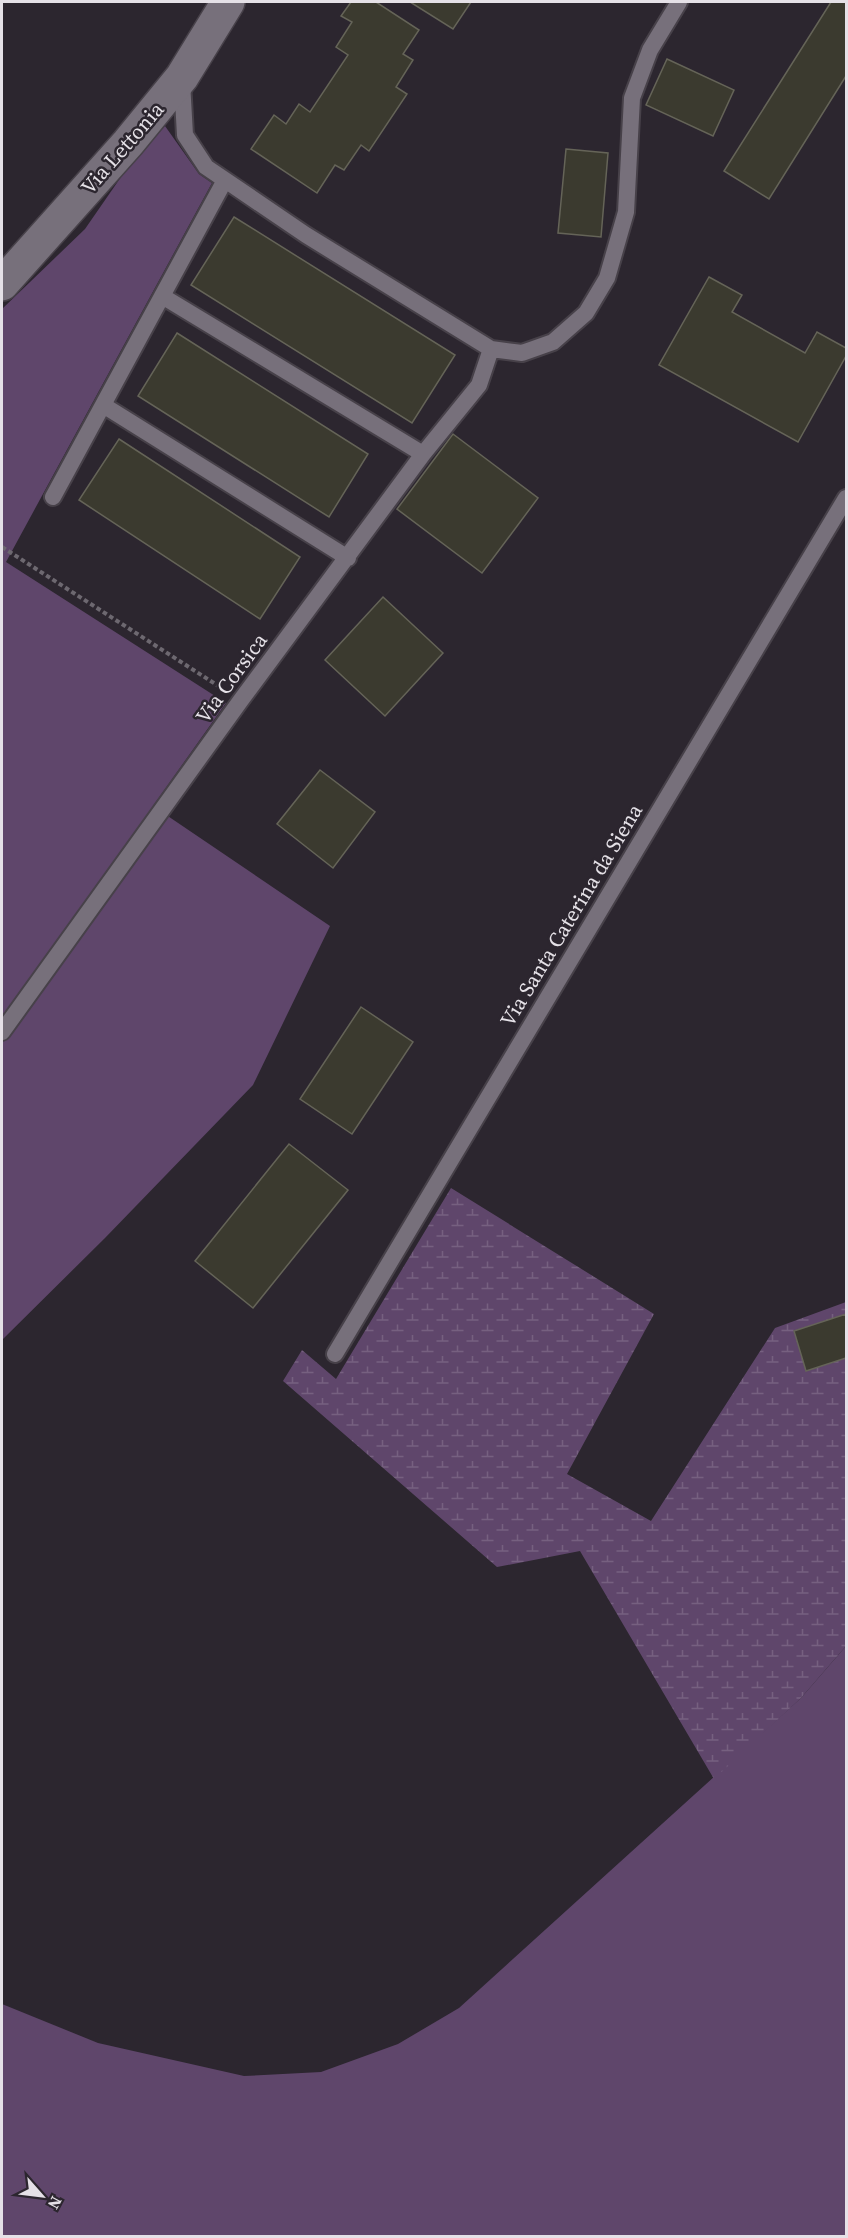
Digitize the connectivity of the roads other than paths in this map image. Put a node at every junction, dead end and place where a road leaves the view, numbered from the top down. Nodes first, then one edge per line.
1 (228, 2) edge
2 (679, 2) edge
3 (182, 77) junction
4 (225, 180) junction
5 (2, 284) edge
6 (162, 296) junction
7 (491, 349) junction
8 (103, 405) junction
9 (423, 454) junction
10 (53, 497) dead end
11 (846, 498) edge
12 (348, 558) junction
13 (2, 1032) edge
14 (335, 1354) dead end

1 - 3 street, Via Lettonia
2 - 7 lane
3 - 4 lane
3 - 5 street, Via Lettonia
4 - 6 lane
4 - 7 lane
6 - 8 lane
6 - 9 lane
7 - 9 lane, Via Corsica
8 - 10 lane
8 - 12 lane
9 - 12 lane, Via Corsica
11 - 14 lane, Via Santa Caterina da Siena
12 - 13 lane, Via Corsica

